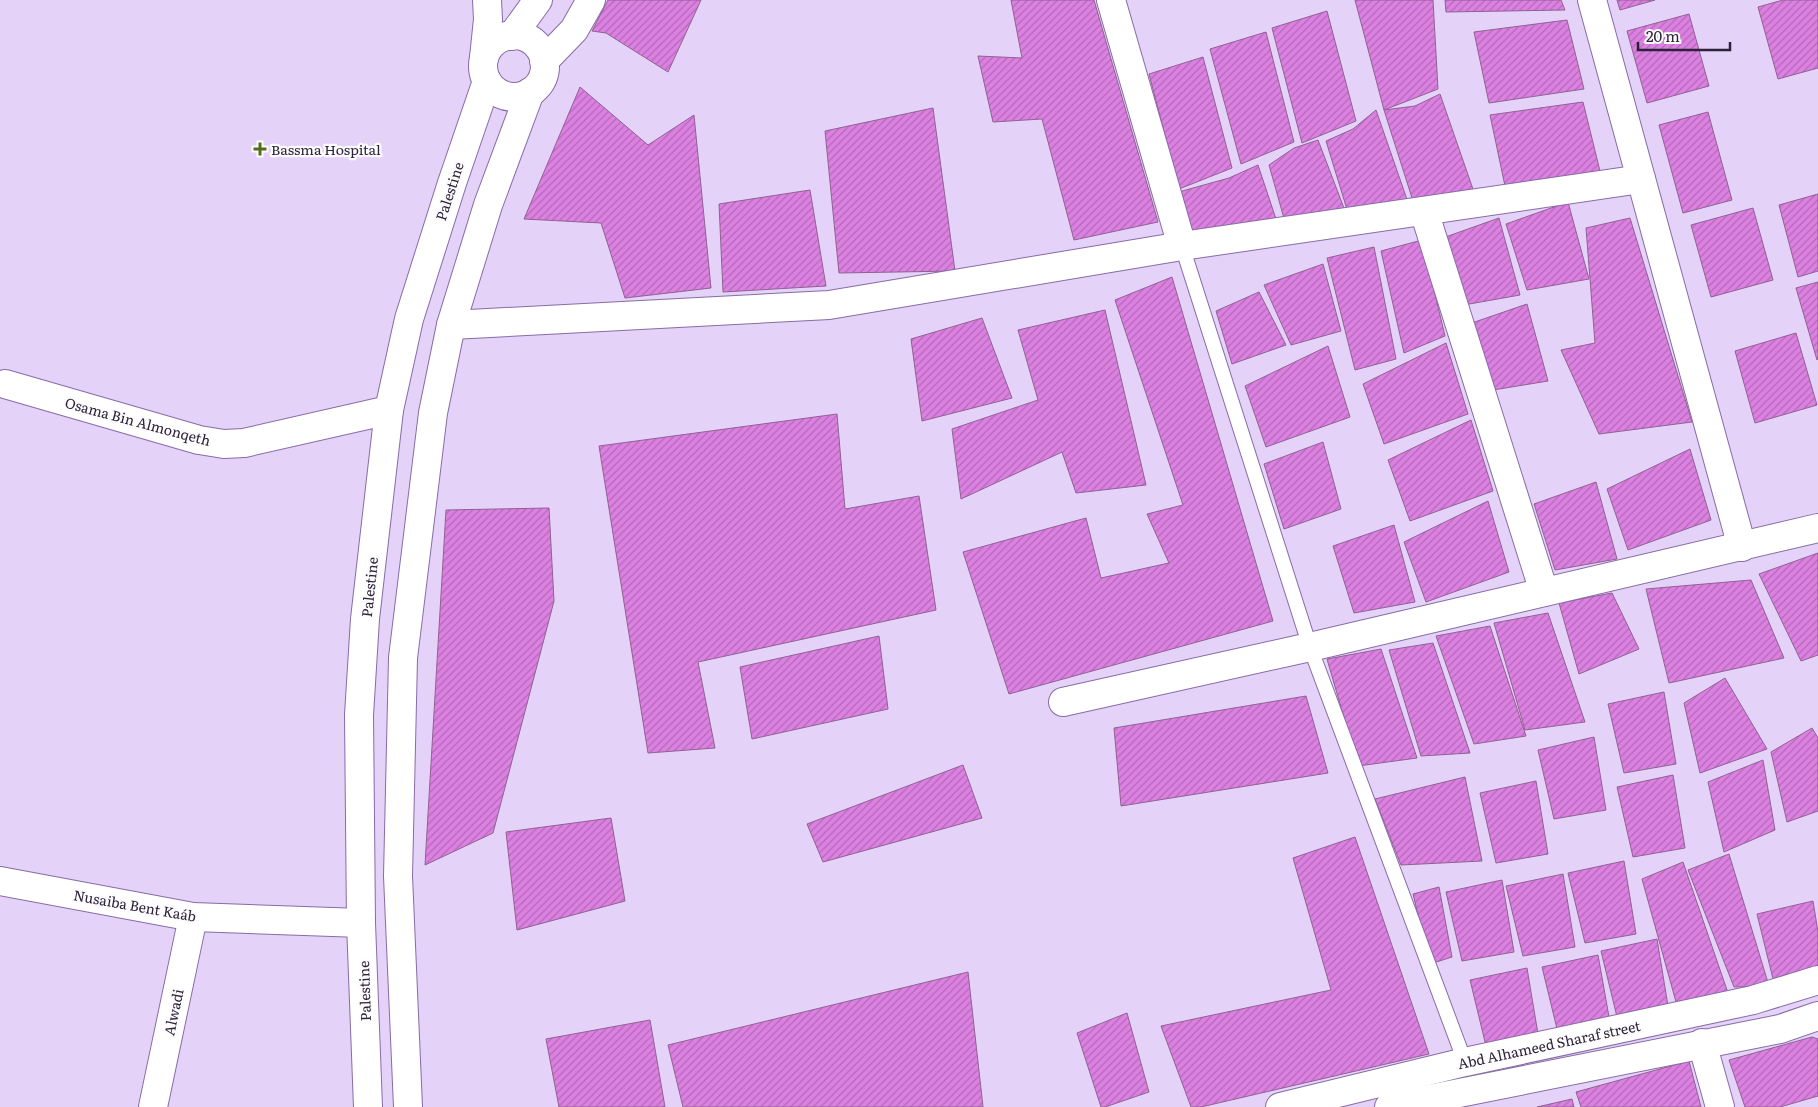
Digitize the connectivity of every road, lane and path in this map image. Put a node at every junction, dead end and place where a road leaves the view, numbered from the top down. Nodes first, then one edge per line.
1 (487, 0) edge
2 (536, 0) edge
3 (591, 0) edge
4 (1111, 0) edge
5 (1592, 0) edge
6 (512, 36) junction
7 (544, 61) junction
8 (485, 70) junction
9 (530, 92) junction
10 (1641, 179) junction
11 (1424, 211) junction
12 (1182, 246) junction
13 (451, 325) junction
14 (5, 384) dead end
15 (389, 410) junction
16 (1818, 528) edge
17 (1742, 546) junction
18 (1544, 592) junction
19 (1310, 647) junction
20 (1063, 702) dead end
21 (0, 881) edge
22 (193, 917) junction
23 (361, 923) junction
24 (1818, 980) edge
25 (1818, 1016) edge
26 (1702, 1043) junction
27 (1465, 1062) junction
28 (153, 1107) edge
29 (368, 1107) edge
30 (408, 1107) edge
31 (1280, 1107) edge
32 (1389, 1107) edge
33 (1720, 1107) edge

1 - 8 street
2 - 6 street
3 - 7 street
4 - 12 street
5 - 10 street
6 - 7 street
6 - 8 street
7 - 9 street
8 - 9 street
8 - 15 street, Palestine
9 - 13 street
10 - 11 street
10 - 17 street
11 - 12 street
11 - 18 street
12 - 13 street
12 - 19 lane
13 - 30 street
14 - 15 street, Osama Bin Almonqeth
15 - 23 street, Palestine
16 - 17 street
17 - 18 street
18 - 19 street
19 - 20 street
19 - 27 lane
21 - 22 street, Nusaiba Bent Kaáb
22 - 23 street, Nusaiba Bent Kaáb
22 - 28 street, Alwadi
23 - 29 street, Palestine
24 - 27 street, Abd Alhameed Sharaf street
25 - 26 street, Abd Alhameed Sharaf street
26 - 32 street, Abd Alhameed Sharaf street
26 - 33 street
27 - 31 street, Abd Alhameed Sharaf street

